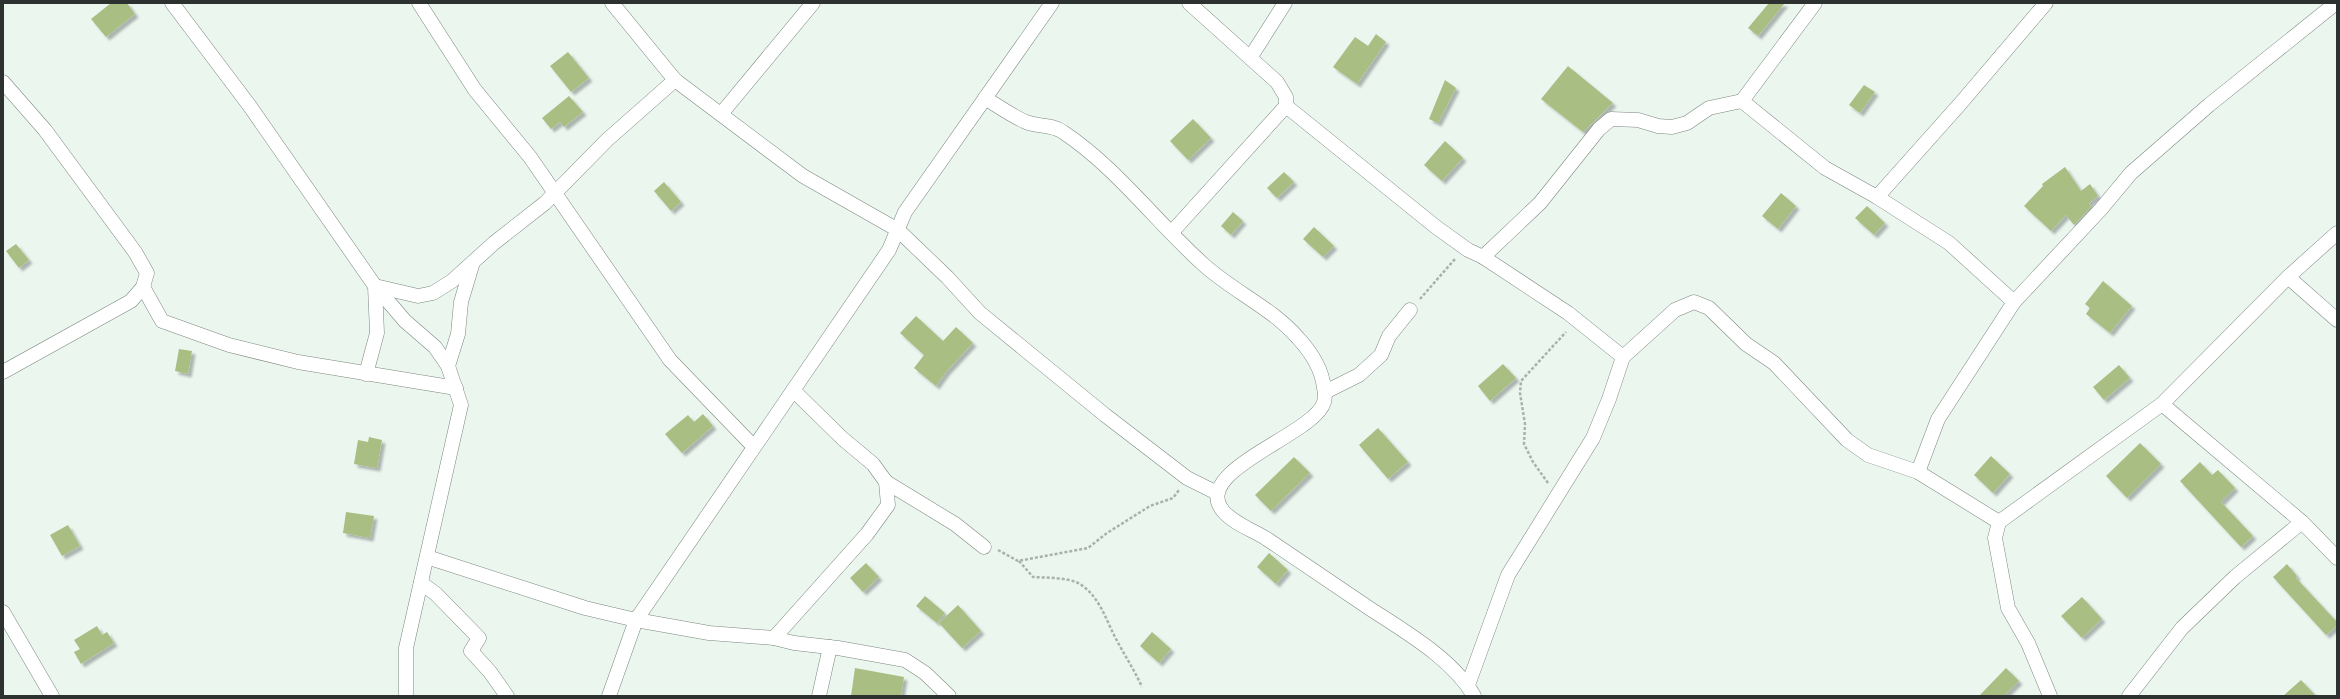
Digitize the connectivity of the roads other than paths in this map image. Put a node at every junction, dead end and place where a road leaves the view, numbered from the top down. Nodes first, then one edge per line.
1 (172, 3) edge
2 (420, 3) edge
3 (612, 3) edge
4 (813, 3) edge
5 (1052, 3) edge
6 (1189, 3) edge
7 (1285, 3) edge
8 (1815, 3) edge
9 (2046, 3) edge
10 (2336, 3) edge
11 (1250, 58) junction
12 (675, 80) junction
13 (3, 82) edge
14 (985, 98) junction
15 (1742, 101) junction
16 (1286, 106) junction
17 (721, 114) junction
18 (554, 193) junction
19 (1876, 197) junction
20 (898, 230) junction
21 (1172, 232) junction
22 (2337, 233) edge
23 (1483, 257) junction
24 (474, 262) junction
25 (2288, 278) junction
26 (375, 286) junction
27 (143, 287) junction
28 (2014, 302) junction
29 (1410, 310) road end
30 (2337, 320) edge
31 (1623, 358) junction
32 (448, 366) junction
33 (3, 372) edge
34 (366, 374) junction
35 (456, 388) junction
36 (793, 390) junction
37 (1325, 392) junction
38 (2162, 404) junction
39 (754, 447) junction
40 (1918, 472) junction
41 (886, 482) junction
42 (1217, 493) junction
43 (1999, 522) junction
44 (2302, 522) junction
45 (984, 546) road end
46 (427, 557) junction
47 (2337, 558) edge
48 (421, 583) junction
49 (3, 612) edge
50 (636, 620) junction
51 (774, 638) junction
52 (830, 647) junction
53 (1471, 690) edge
54 (52, 696) edge
55 (406, 696) edge
56 (507, 696) edge
57 (609, 696) edge
58 (819, 696) edge
59 (949, 696) edge
60 (2050, 696) edge
61 (2129, 696) edge

1 - 26 street
2 - 18 street
3 - 12 street
4 - 17 street
5 - 14 street
6 - 11 street
7 - 11 street
8 - 15 street
9 - 19 street
10 - 28 street
11 - 16 street
12 - 17 street
12 - 18 street
13 - 27 street
14 - 20 street
14 - 21 street
15 - 19 street
15 - 23 street
16 - 21 street
16 - 23 street
17 - 20 street
18 - 24 street
18 - 39 street
19 - 28 street
20 - 36 street
20 - 42 street
21 - 37 street
22 - 25 street
23 - 31 street
24 - 26 street
24 - 32 street
25 - 30 street
25 - 38 street
26 - 32 street
26 - 34 street
27 - 33 street
27 - 34 street
28 - 40 street
29 - 37 street
31 - 40 street
31 - 53 street
32 - 35 street
34 - 35 street
35 - 46 street
36 - 39 street
36 - 41 street
37 - 42 street
38 - 43 street
38 - 44 street
39 - 50 street
40 - 43 street
41 - 45 street
41 - 51 street
42 - 53 street
43 - 60 street
44 - 47 street
44 - 61 street
46 - 48 street
46 - 50 street
48 - 55 street
48 - 56 street
49 - 54 street
50 - 51 street
50 - 57 street
51 - 52 street
52 - 58 street
52 - 59 street

